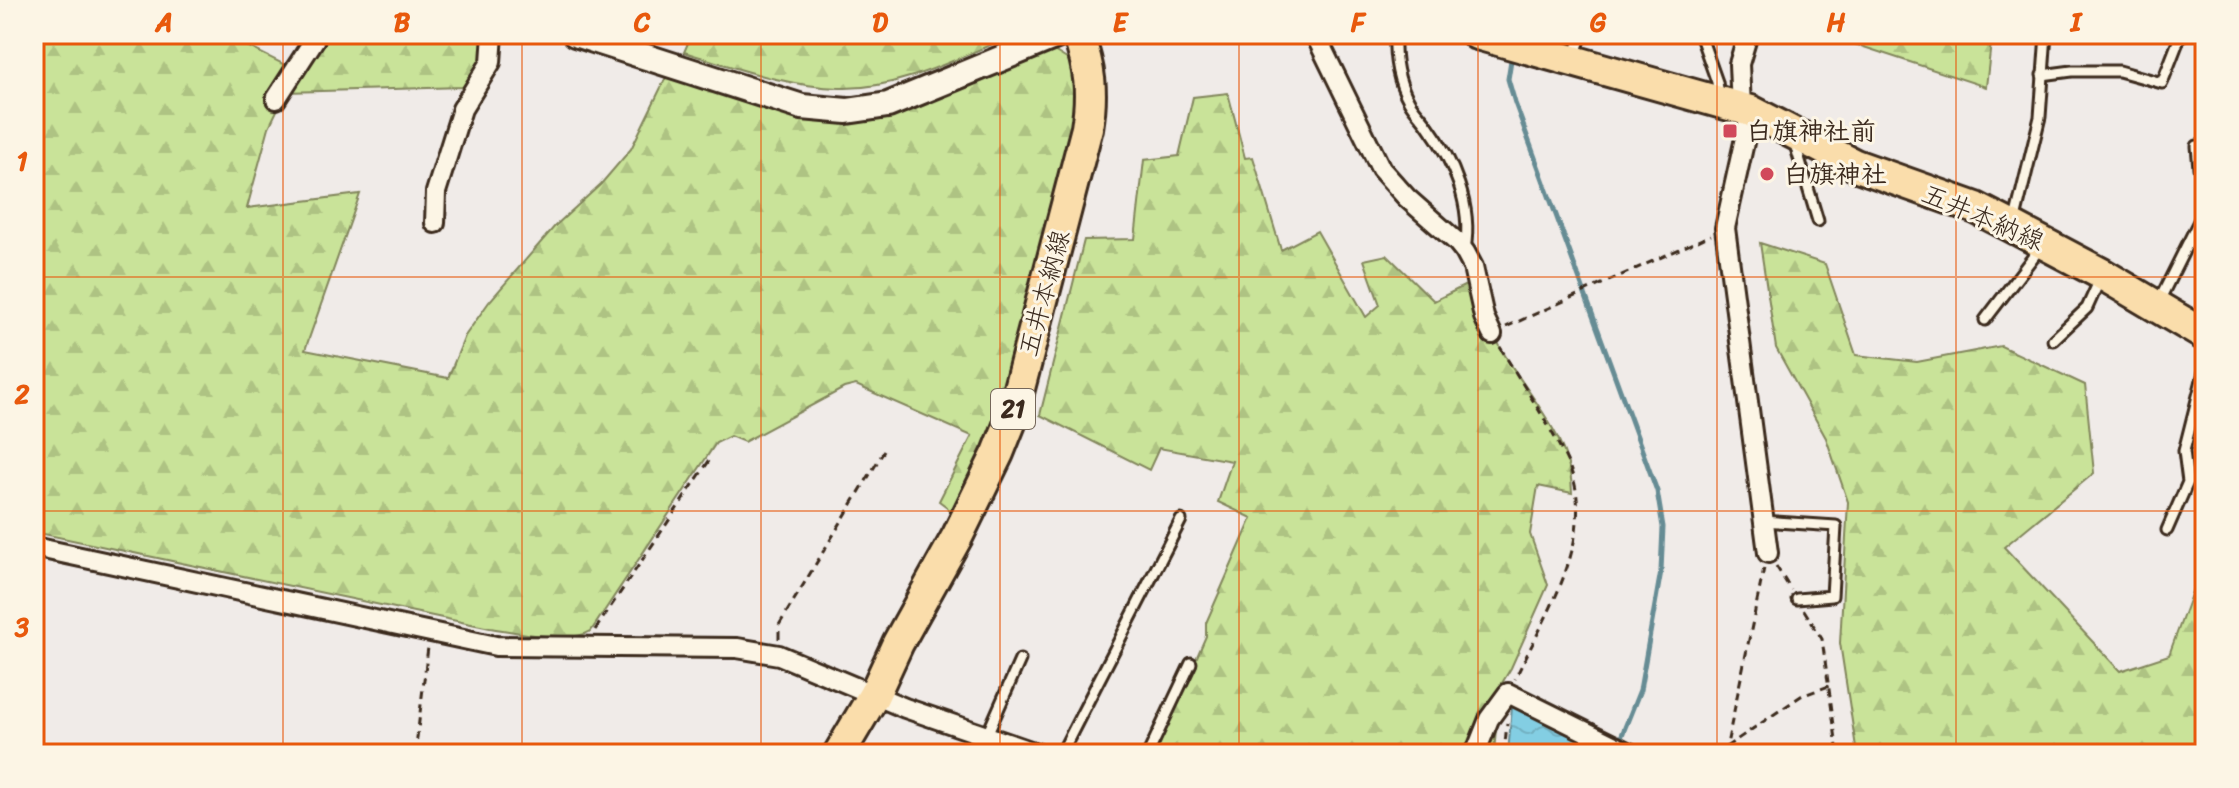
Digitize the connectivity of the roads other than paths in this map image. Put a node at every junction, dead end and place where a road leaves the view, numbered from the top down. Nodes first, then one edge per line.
1 (318, 34) edge
2 (493, 34) edge
3 (575, 34) edge
4 (1061, 34) edge
5 (1078, 34) edge
6 (1315, 34) edge
7 (1395, 34) edge
8 (1477, 34) edge
9 (1700, 34) edge
10 (1748, 34) edge
11 (2046, 34) edge
12 (2181, 34) edge
13 (1578, 47) edge
14 (2042, 75) junction
15 (276, 99) dead end
16 (1737, 107) junction
17 (1791, 130) junction
18 (2197, 146) dead end
19 (2205, 179) edge
20 (2205, 209) edge
21 (1818, 221) dead end
22 (435, 223) dead end
23 (2013, 227) junction
24 (2045, 242) junction
25 (1465, 252) junction
26 (2102, 274) junction
27 (2156, 308) junction
28 (1985, 320) dead end
29 (1492, 334) road end
30 (2205, 335) edge
31 (2053, 340) dead end
32 (2205, 368) edge
33 (1181, 520) dead end
34 (1763, 521) junction
35 (2167, 530) dead end
36 (34, 547) edge
37 (1768, 553) road end
38 (1797, 599) road end
39 (1020, 660) dead end
40 (1191, 663) dead end
41 (874, 695) junction
42 (986, 737) junction
43 (839, 754) edge
44 (1039, 754) edge
45 (1061, 754) edge
46 (1148, 754) edge
47 (1475, 754) edge
48 (1631, 754) edge

1 - 15 street
2 - 22 street
3 - 4 street
5 - 41 main road, 五井本納線 / 21
6 - 25 street
7 - 25 lane
8 - 13 main road, 五井本納線
9 - 16 lane
10 - 16 street
11 - 14 lane
12 - 14 lane
13 - 16 main road, 五井本納線
14 - 23 lane
16 - 17 main road, 五井本納線
16 - 34 street
17 - 21 lane
17 - 23 main road, 五井本納線
18 - 19 lane
20 - 27 lane
23 - 24 main road, 五井本納線
24 - 26 main road, 五井本納線
24 - 28 lane
25 - 29 street
26 - 27 main road, 五井本納線
26 - 31 lane
27 - 30 main road, 五井本納線
32 - 35 lane
33 - 45 lane
34 - 37 street
34 - 38 lane
36 - 41 street
39 - 42 lane
40 - 46 lane
41 - 42 street
41 - 43 main road, 五井本納線 / 21
42 - 44 street
47 - 48 street

